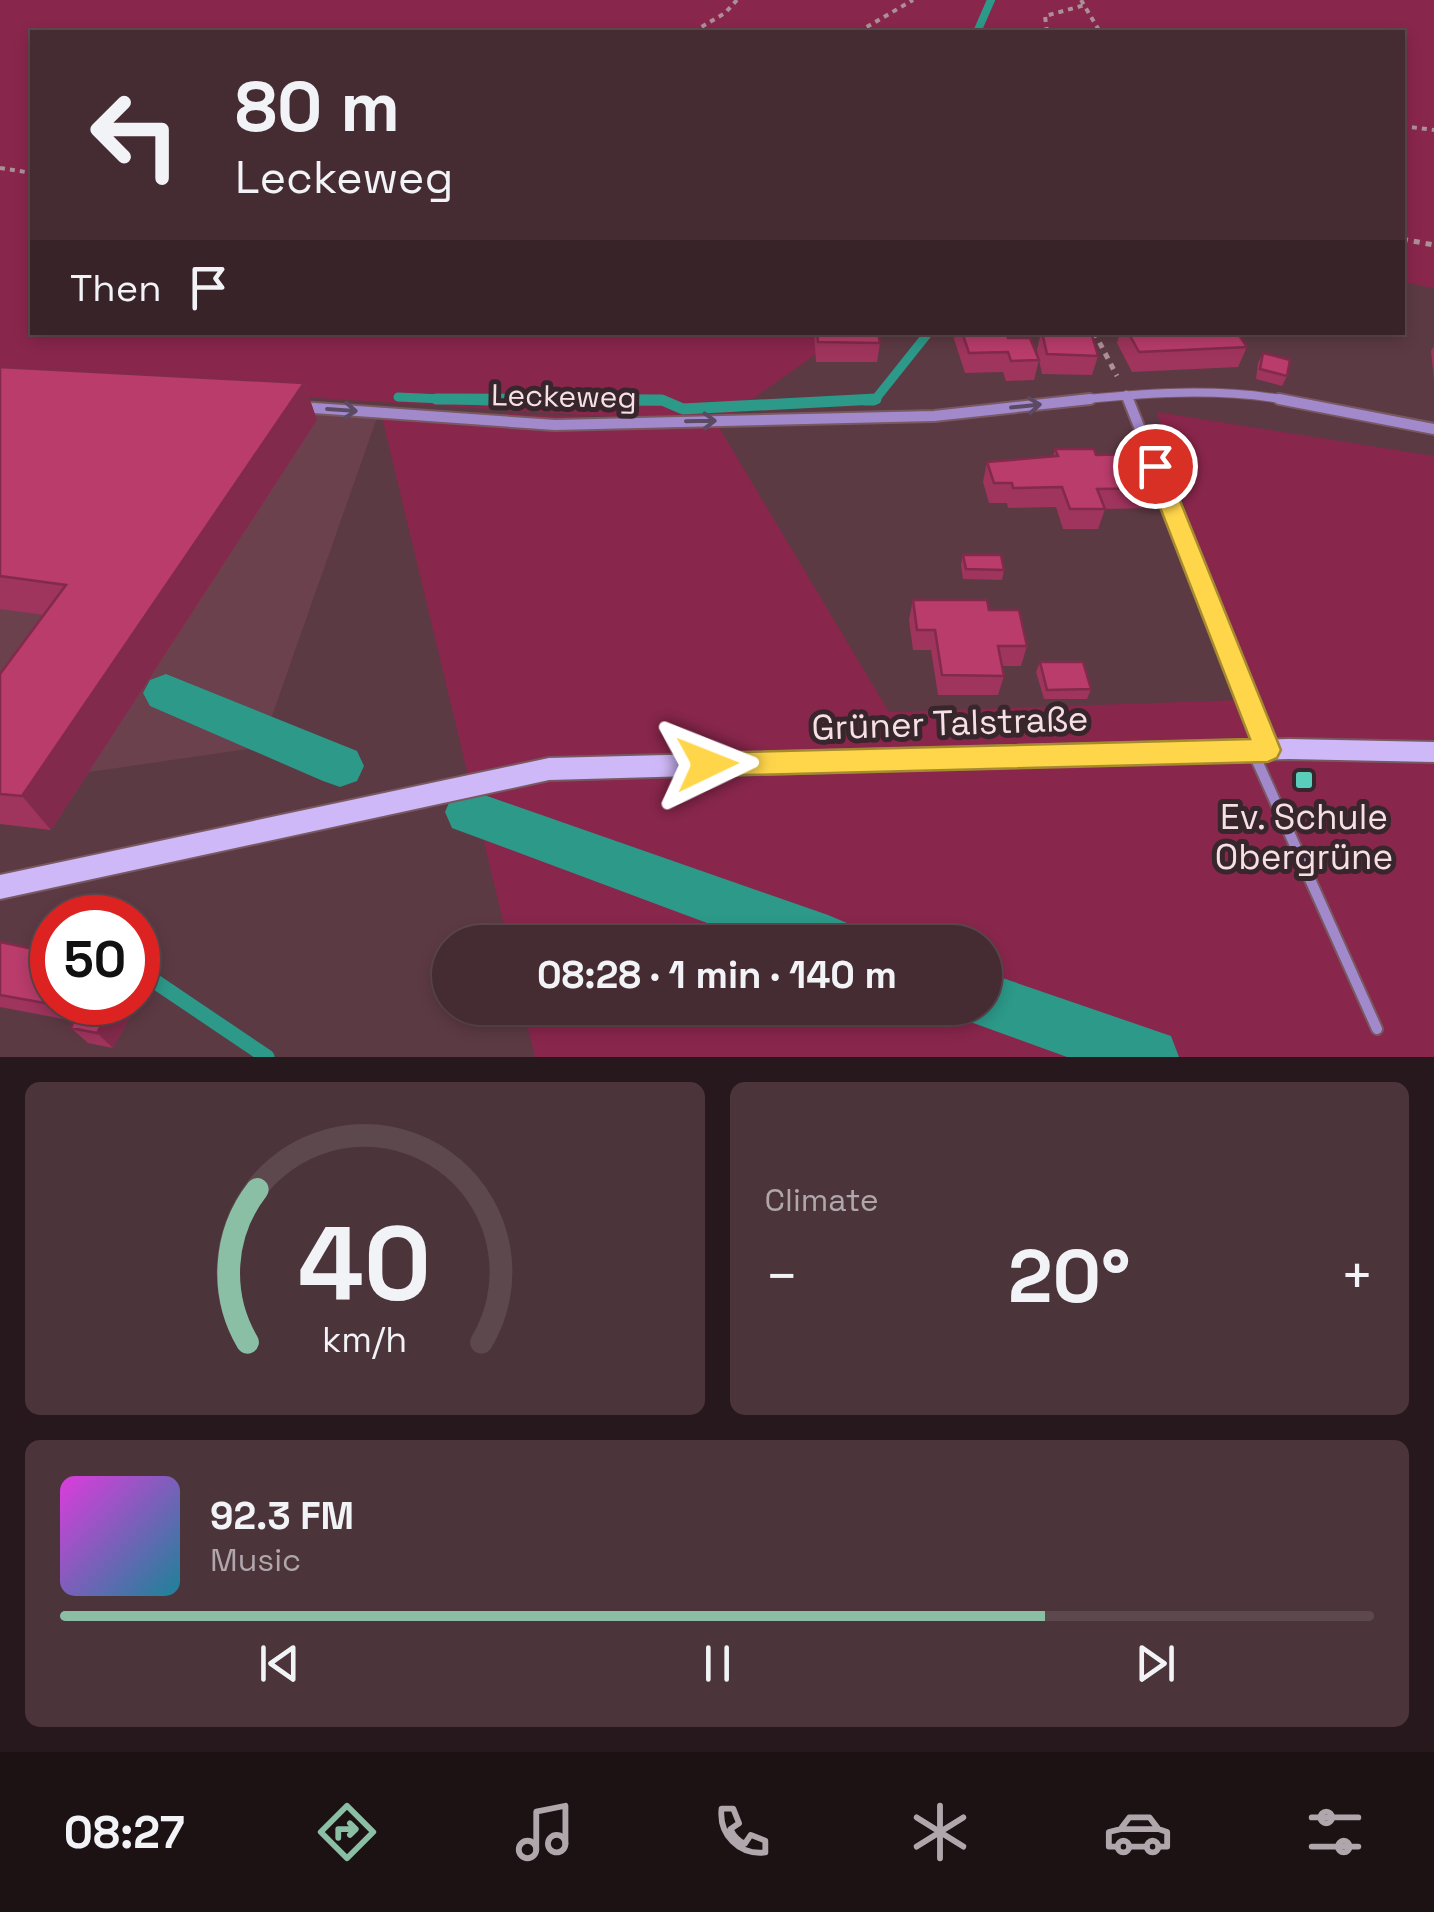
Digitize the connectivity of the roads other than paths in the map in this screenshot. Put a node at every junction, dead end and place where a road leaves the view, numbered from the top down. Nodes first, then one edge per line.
1 (1126, 394) junction
2 (288, 406) edge
3 (1434, 429) edge
4 (1260, 750) junction
5 (1434, 752) edge
6 (0, 887) edge
7 (1377, 1030) dead end

2 -> 1 street, Leckeweg
1 - 3 street, Leckeweg
1 - 4 street
4 - 5 main road, Grüner Talstraße
4 - 6 main road, Grüner Talstraße
4 - 7 lane

